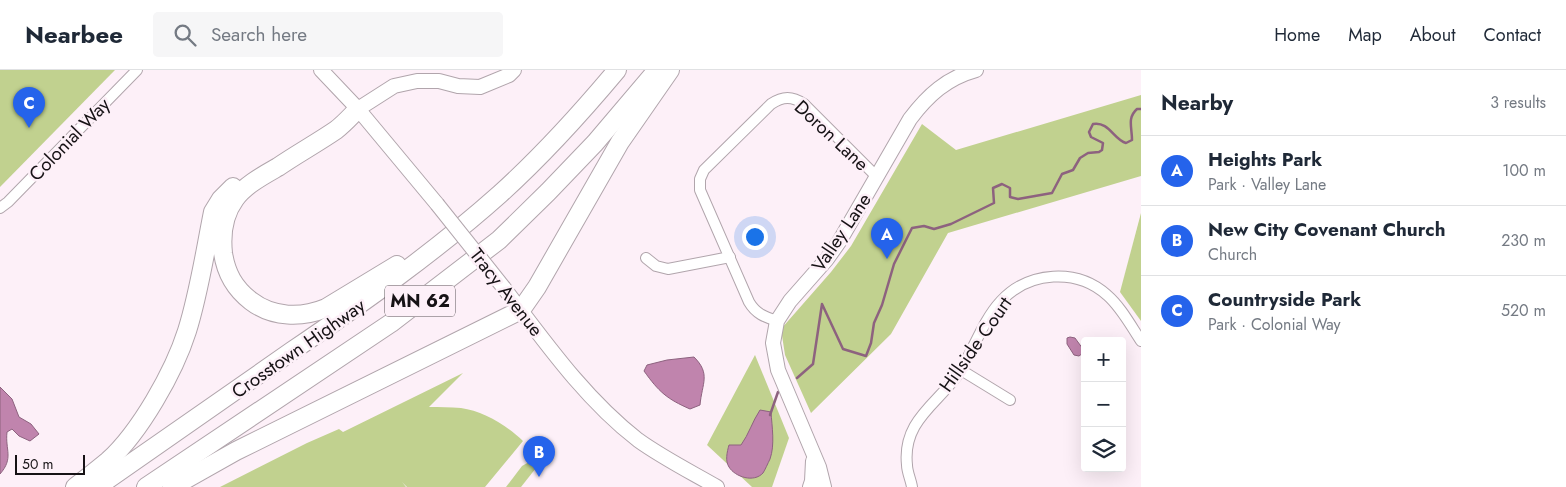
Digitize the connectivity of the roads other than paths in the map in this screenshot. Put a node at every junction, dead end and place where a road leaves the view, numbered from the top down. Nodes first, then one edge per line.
1 (137, 70) edge
2 (321, 70) edge
3 (514, 70) edge
4 (617, 70) edge
5 (657, 70) edge
6 (670, 70) edge
7 (976, 70) edge
8 (358, 109) junction
9 (527, 168) junction
10 (877, 177) junction
11 (0, 208) edge
12 (730, 257) junction
13 (646, 258) dead end
14 (521, 310) junction
15 (777, 321) junction
16 (1141, 341) edge
17 (961, 370) junction
18 (1010, 400) dead end
19 (812, 451) junction
20 (75, 487) edge
21 (96, 487) edge
22 (146, 487) edge
23 (172, 487) edge
24 (717, 487) edge
25 (810, 487) edge
26 (824, 487) edge
27 (912, 487) edge

1 - 11 street, Colonial Way
2 - 8 street, Tracy Avenue
3 - 8 street
4 - 9 highway, Crosstown Highway / MN 62
5 - 22 highway, Crosstown Highway / MN 62
6 - 14 highway
7 - 10 street, Valley Lane
8 - 9 highway
8 - 14 street, Tracy Avenue, bridge
8 - 20 highway
9 - 21 highway, Crosstown Highway / MN 62
10 - 12 street, Doron Lane
10 - 15 street, Valley Lane
12 - 13 street
12 - 15 street
14 - 23 highway
14 - 24 street, Tracy Avenue
15 - 19 street, Valley Lane
16 - 17 street, Hillside Court
17 - 18 street
17 - 27 street, Hillside Court
19 - 25 street, Valley Lane
19 - 26 street, Valley Lane

